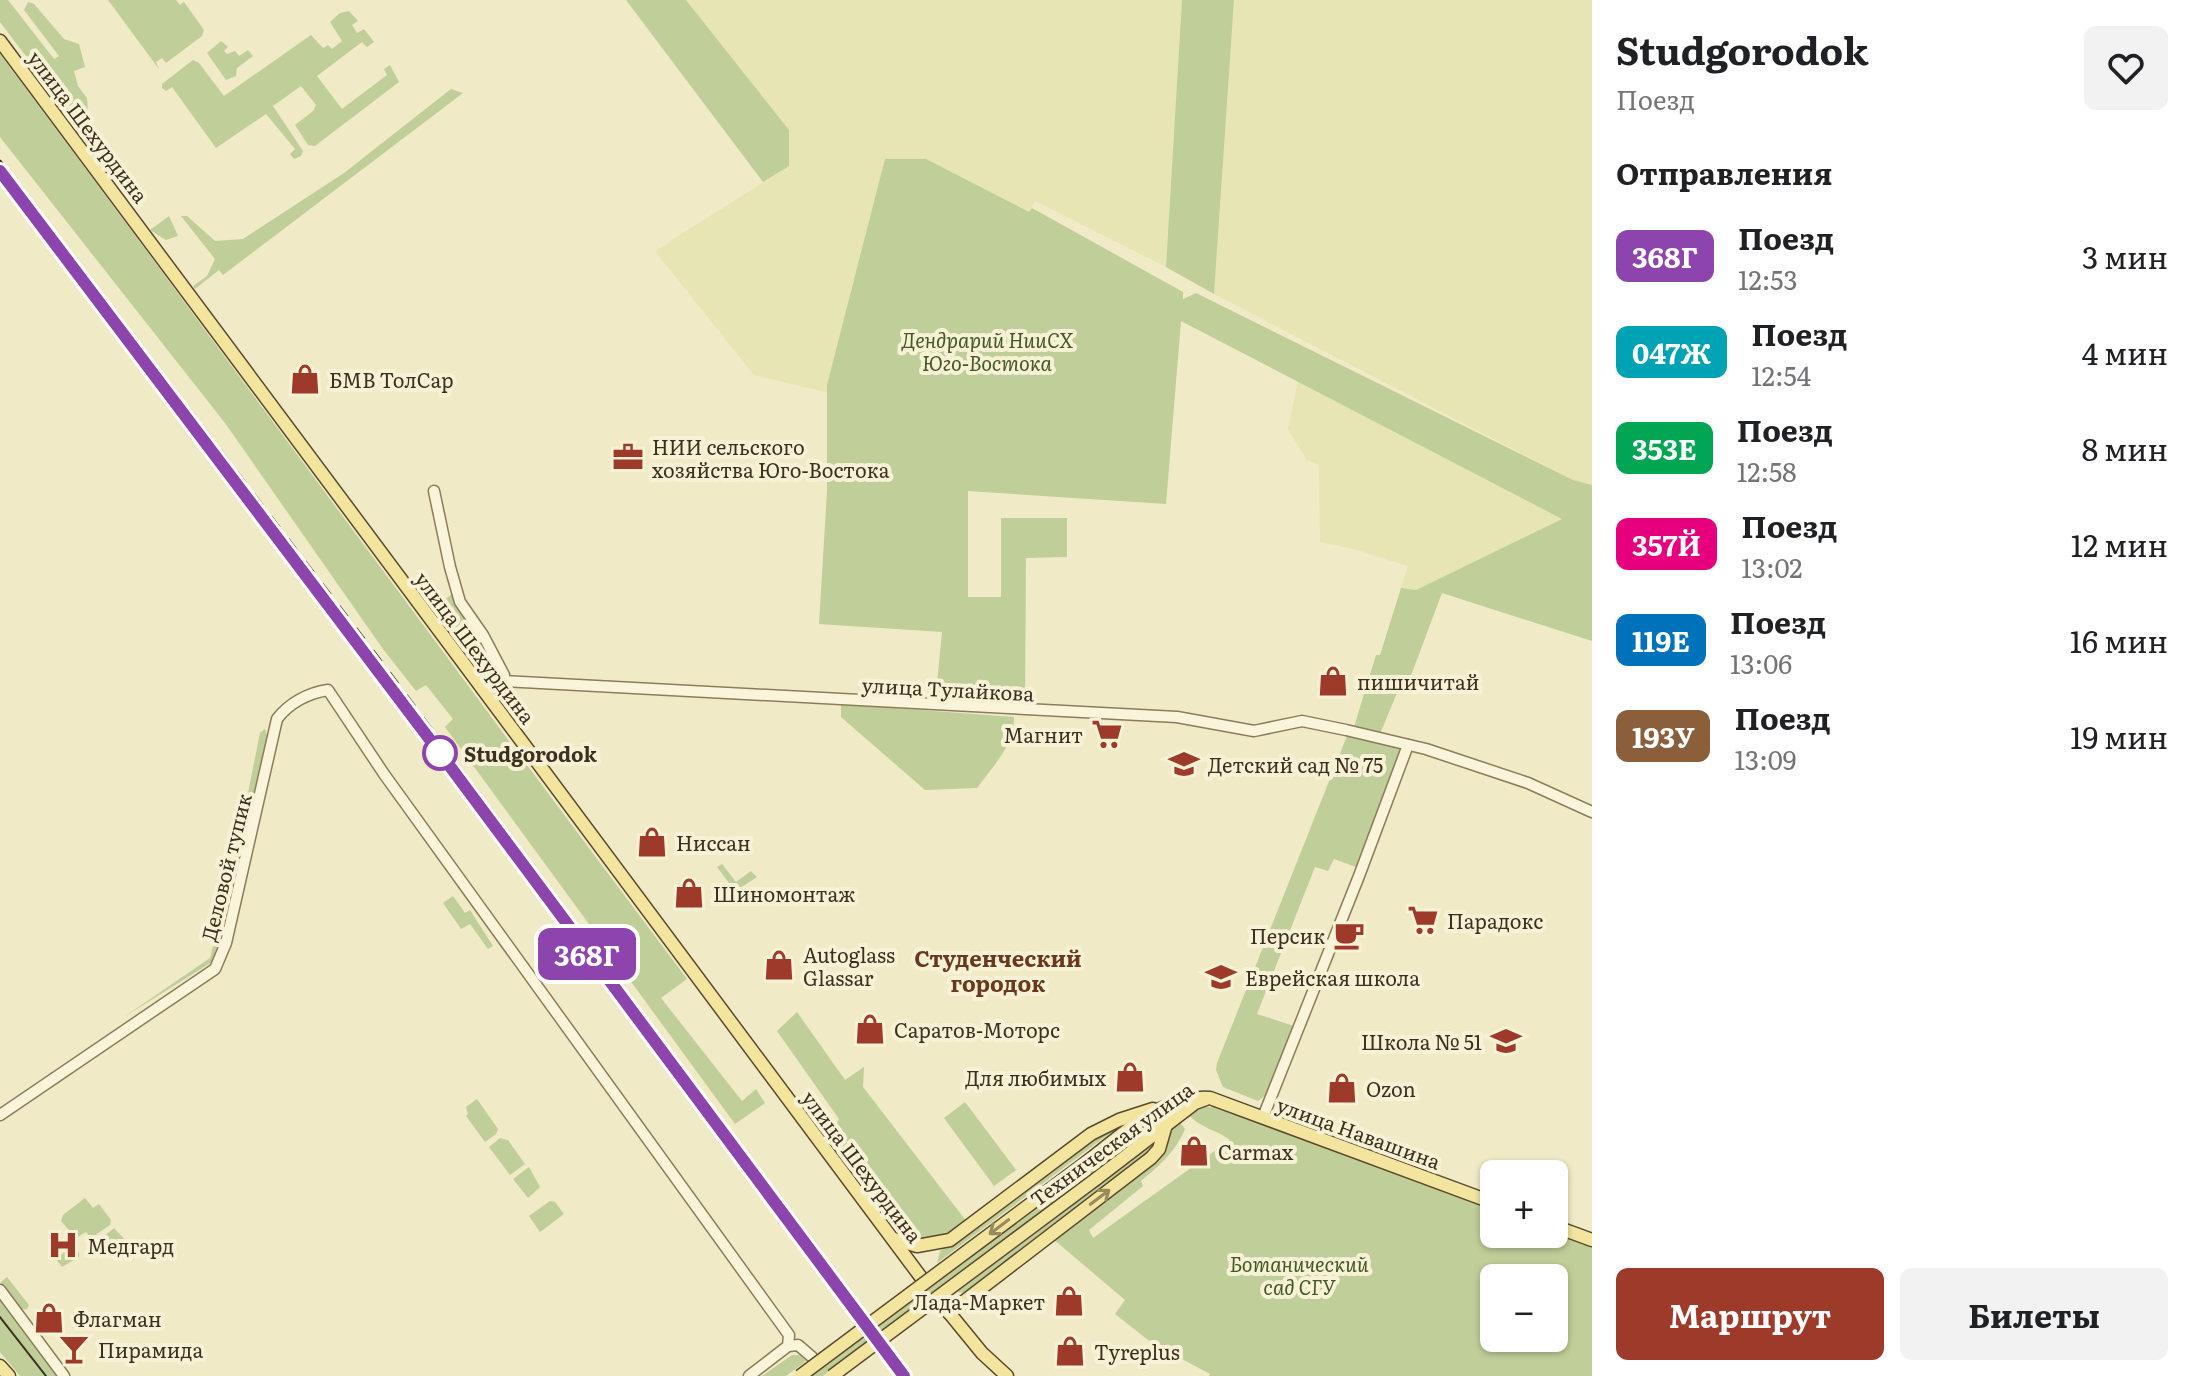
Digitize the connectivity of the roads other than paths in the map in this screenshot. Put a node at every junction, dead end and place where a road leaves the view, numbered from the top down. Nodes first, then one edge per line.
1 (0, 41) edge
2 (434, 491) dead end
3 (504, 681) junction
4 (485, 693) junction
5 (1408, 745) junction
6 (1592, 812) edge
7 (1210, 1098) junction
8 (1162, 1106) junction
9 (0, 1115) edge
10 (1263, 1117) junction
11 (1169, 1125) junction
12 (1480, 1198) edge
13 (1568, 1231) edge
14 (891, 1237) junction
15 (1592, 1240) edge
16 (920, 1276) dead end
17 (0, 1290) edge
18 (788, 1346) junction
19 (812, 1357) dead end
20 (0, 1366) edge
21 (9, 1376) edge
22 (64, 1376) edge
23 (749, 1376) edge
24 (800, 1376) edge
25 (832, 1376) edge
26 (1007, 1376) edge

1 - 4 main road, улица Шехурдина
2 - 3 street
3 - 4 street
3 - 5 street, улица Тулайкова
4 - 14 main road, улица Шехурдина
5 - 6 street, улица Тулайкова
5 - 10 street
7 - 8 main road, Техническая улица
7 - 10 main road, улица Навашина
7 - 11 main road, Техническая улица
8 - 11 street
8 - 14 main road
8 -> 24 main road, Техническая улица, bridge
9 - 18 street, Деловой тупик
10 - 12 main road, улица Навашина
11 - 25 main road, Техническая улица, bridge
26 -> 11 main road
13 - 15 main road
14 - 16 main road, улица Шехурдина
17 - 22 street
18 - 19 street
18 - 23 street
20 - 21 main road

